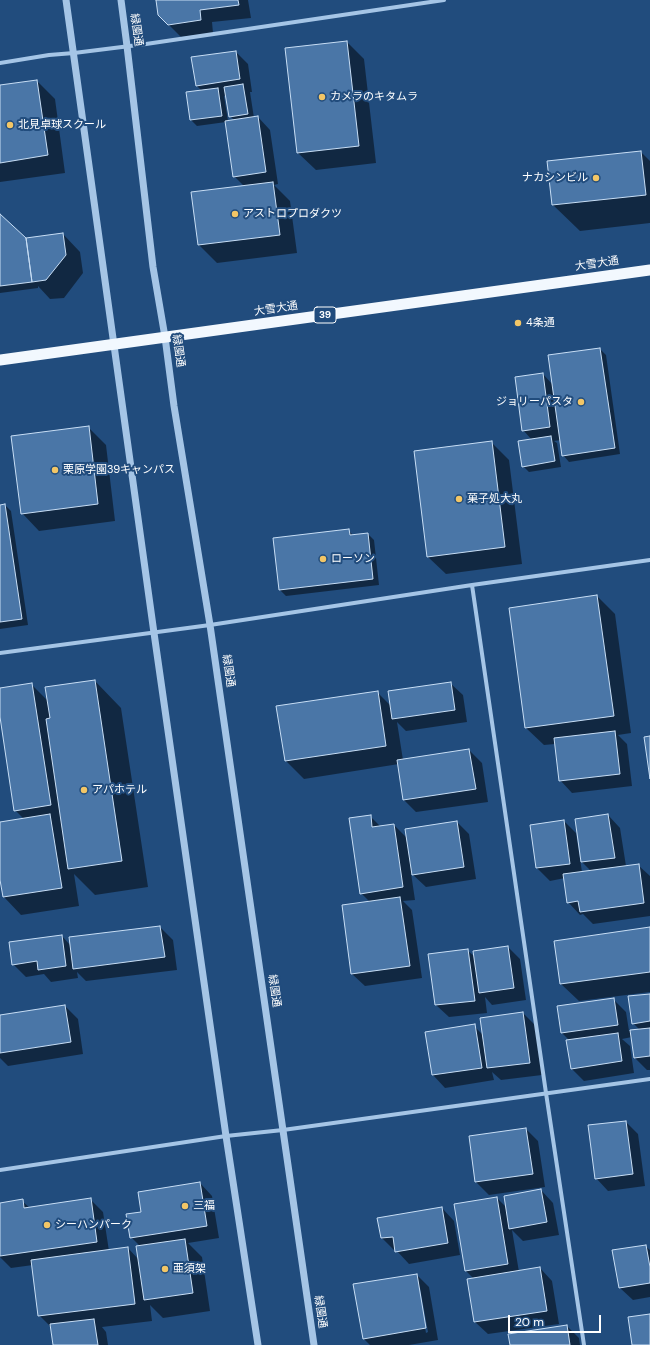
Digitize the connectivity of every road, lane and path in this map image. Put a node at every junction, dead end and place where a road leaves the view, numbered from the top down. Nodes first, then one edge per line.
1 (66, 0) edge
2 (120, 0) edge
3 (444, 0) edge
4 (431, 1) edge
5 (127, 46) junction
6 (74, 53) junction
7 (0, 63) edge
8 (650, 270) edge
9 (165, 337) junction
10 (113, 345) junction
11 (0, 360) edge
12 (650, 560) edge
13 (472, 585) junction
14 (210, 625) junction
15 (154, 632) junction
16 (0, 653) edge
17 (650, 1079) edge
18 (546, 1093) junction
19 (283, 1130) junction
20 (226, 1136) junction
21 (0, 1170) edge
22 (258, 1345) edge
23 (314, 1345) edge
24 (584, 1345) edge

1 - 6 street
2 - 5 street, 緑園通
3 - 4 street
4 - 5 street
5 - 6 street
5 - 9 street, 緑園通
6 - 7 street
6 - 10 street
8 - 9 highway, 大雪大通 / 39
9 - 10 highway, 大雪大通 / 39
9 - 14 street, 緑園通
10 - 11 highway, 大雪大通 / 39
10 - 15 street
12 - 13 street
13 - 14 street
13 - 18 street
14 - 15 street
14 - 19 street, 緑園通
15 - 16 street
15 - 20 street
17 - 18 street
18 - 19 street
18 - 24 street
19 - 20 street
19 - 23 street, 緑園通
20 - 21 street
20 - 22 street

